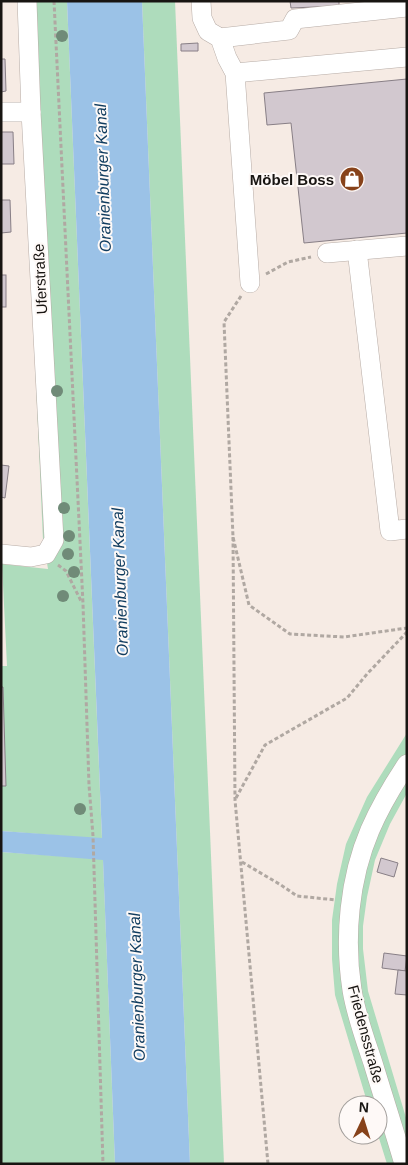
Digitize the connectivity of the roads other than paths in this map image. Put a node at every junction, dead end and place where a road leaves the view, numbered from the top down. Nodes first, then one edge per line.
1 (27, 1) edge
2 (200, 1) edge
3 (407, 7) edge
4 (220, 38) junction
5 (407, 57) edge
6 (235, 73) junction
7 (1, 112) edge
8 (31, 112) junction
9 (407, 246) edge
10 (357, 250) junction
11 (327, 253) road end
12 (250, 283) road end
13 (407, 530) edge
14 (1, 554) edge
15 (407, 764) edge
16 (404, 1164) edge

1 - 8 street, Uferstraße
2 - 4 street
3 - 4 street
4 - 6 street
5 - 6 street
6 - 12 street
7 - 8 street
8 - 14 street, Uferstraße
9 - 10 street
10 - 11 street
10 - 13 street
15 - 16 street, Friedensstraße

